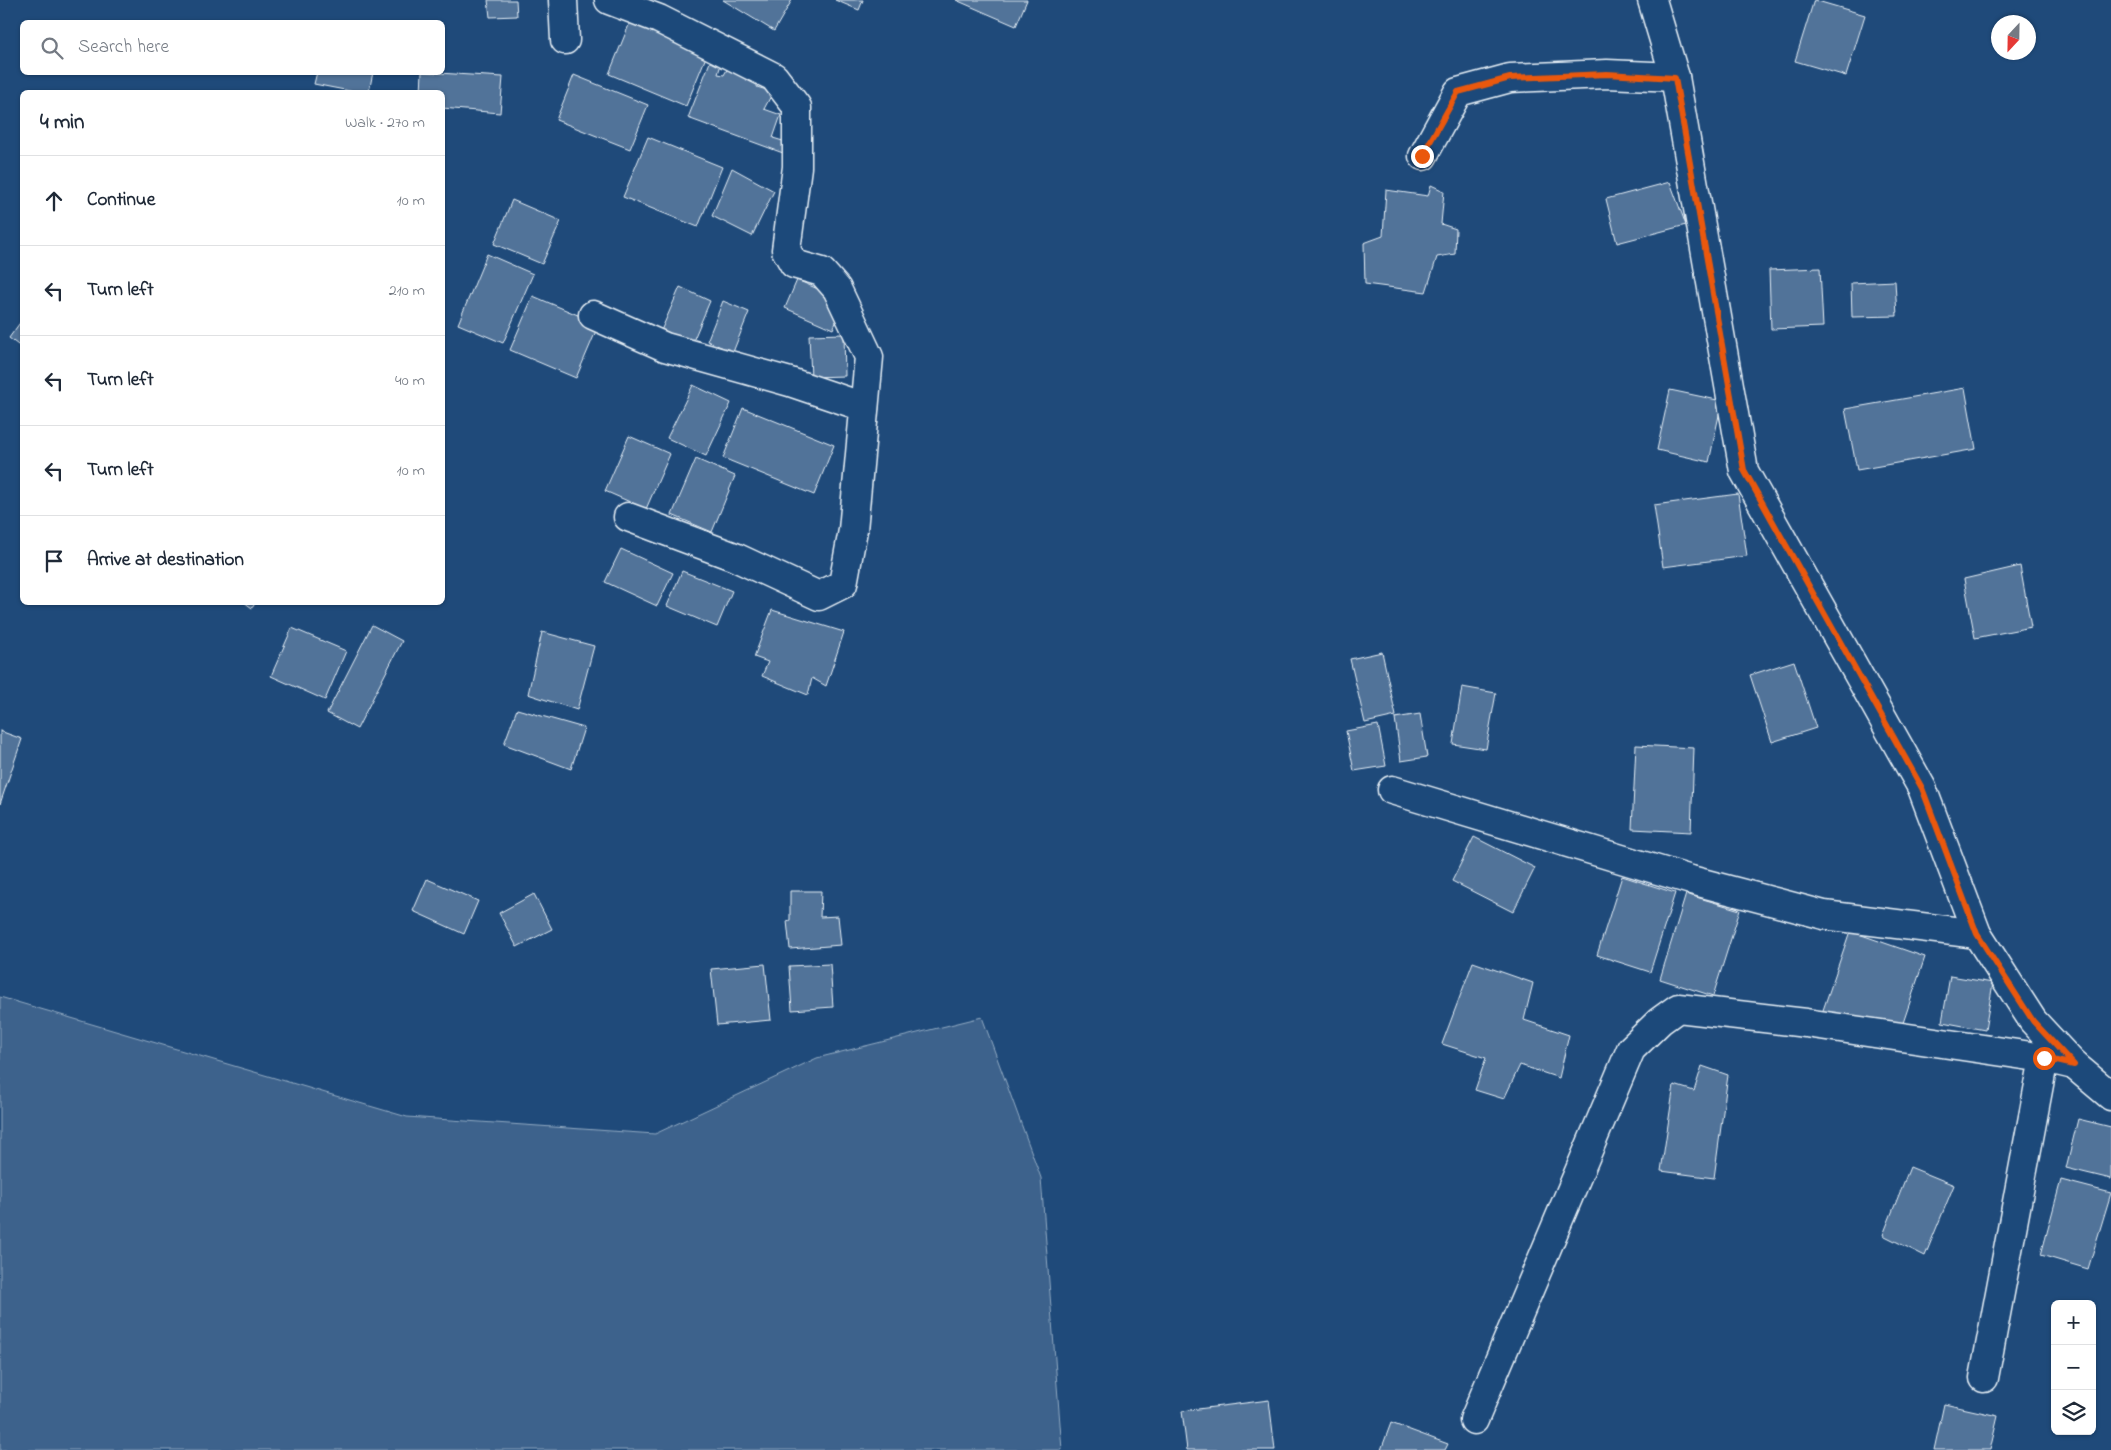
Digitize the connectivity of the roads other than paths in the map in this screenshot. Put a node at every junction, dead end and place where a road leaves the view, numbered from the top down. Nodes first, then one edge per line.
1 (563, 0) edge
2 (609, 0) edge
3 (1652, 0) edge
4 (565, 40) dead end
5 (1675, 78) junction
6 (1422, 156) dead end
7 (593, 315) dead end
8 (864, 407) junction
9 (628, 517) dead end
10 (1392, 790) dead end
11 (1977, 934) junction
12 (2044, 1058) junction
13 (2074, 1065) junction
14 (2111, 1096) edge
15 (1984, 1378) dead end
16 (1474, 1420) dead end

1 - 4 street
2 - 8 street
3 - 5 street
5 - 6 street
5 - 11 street
7 - 8 street
8 - 9 street
10 - 11 street
11 - 13 street
12 - 13 street
12 - 15 street
12 - 16 street
13 - 14 street

